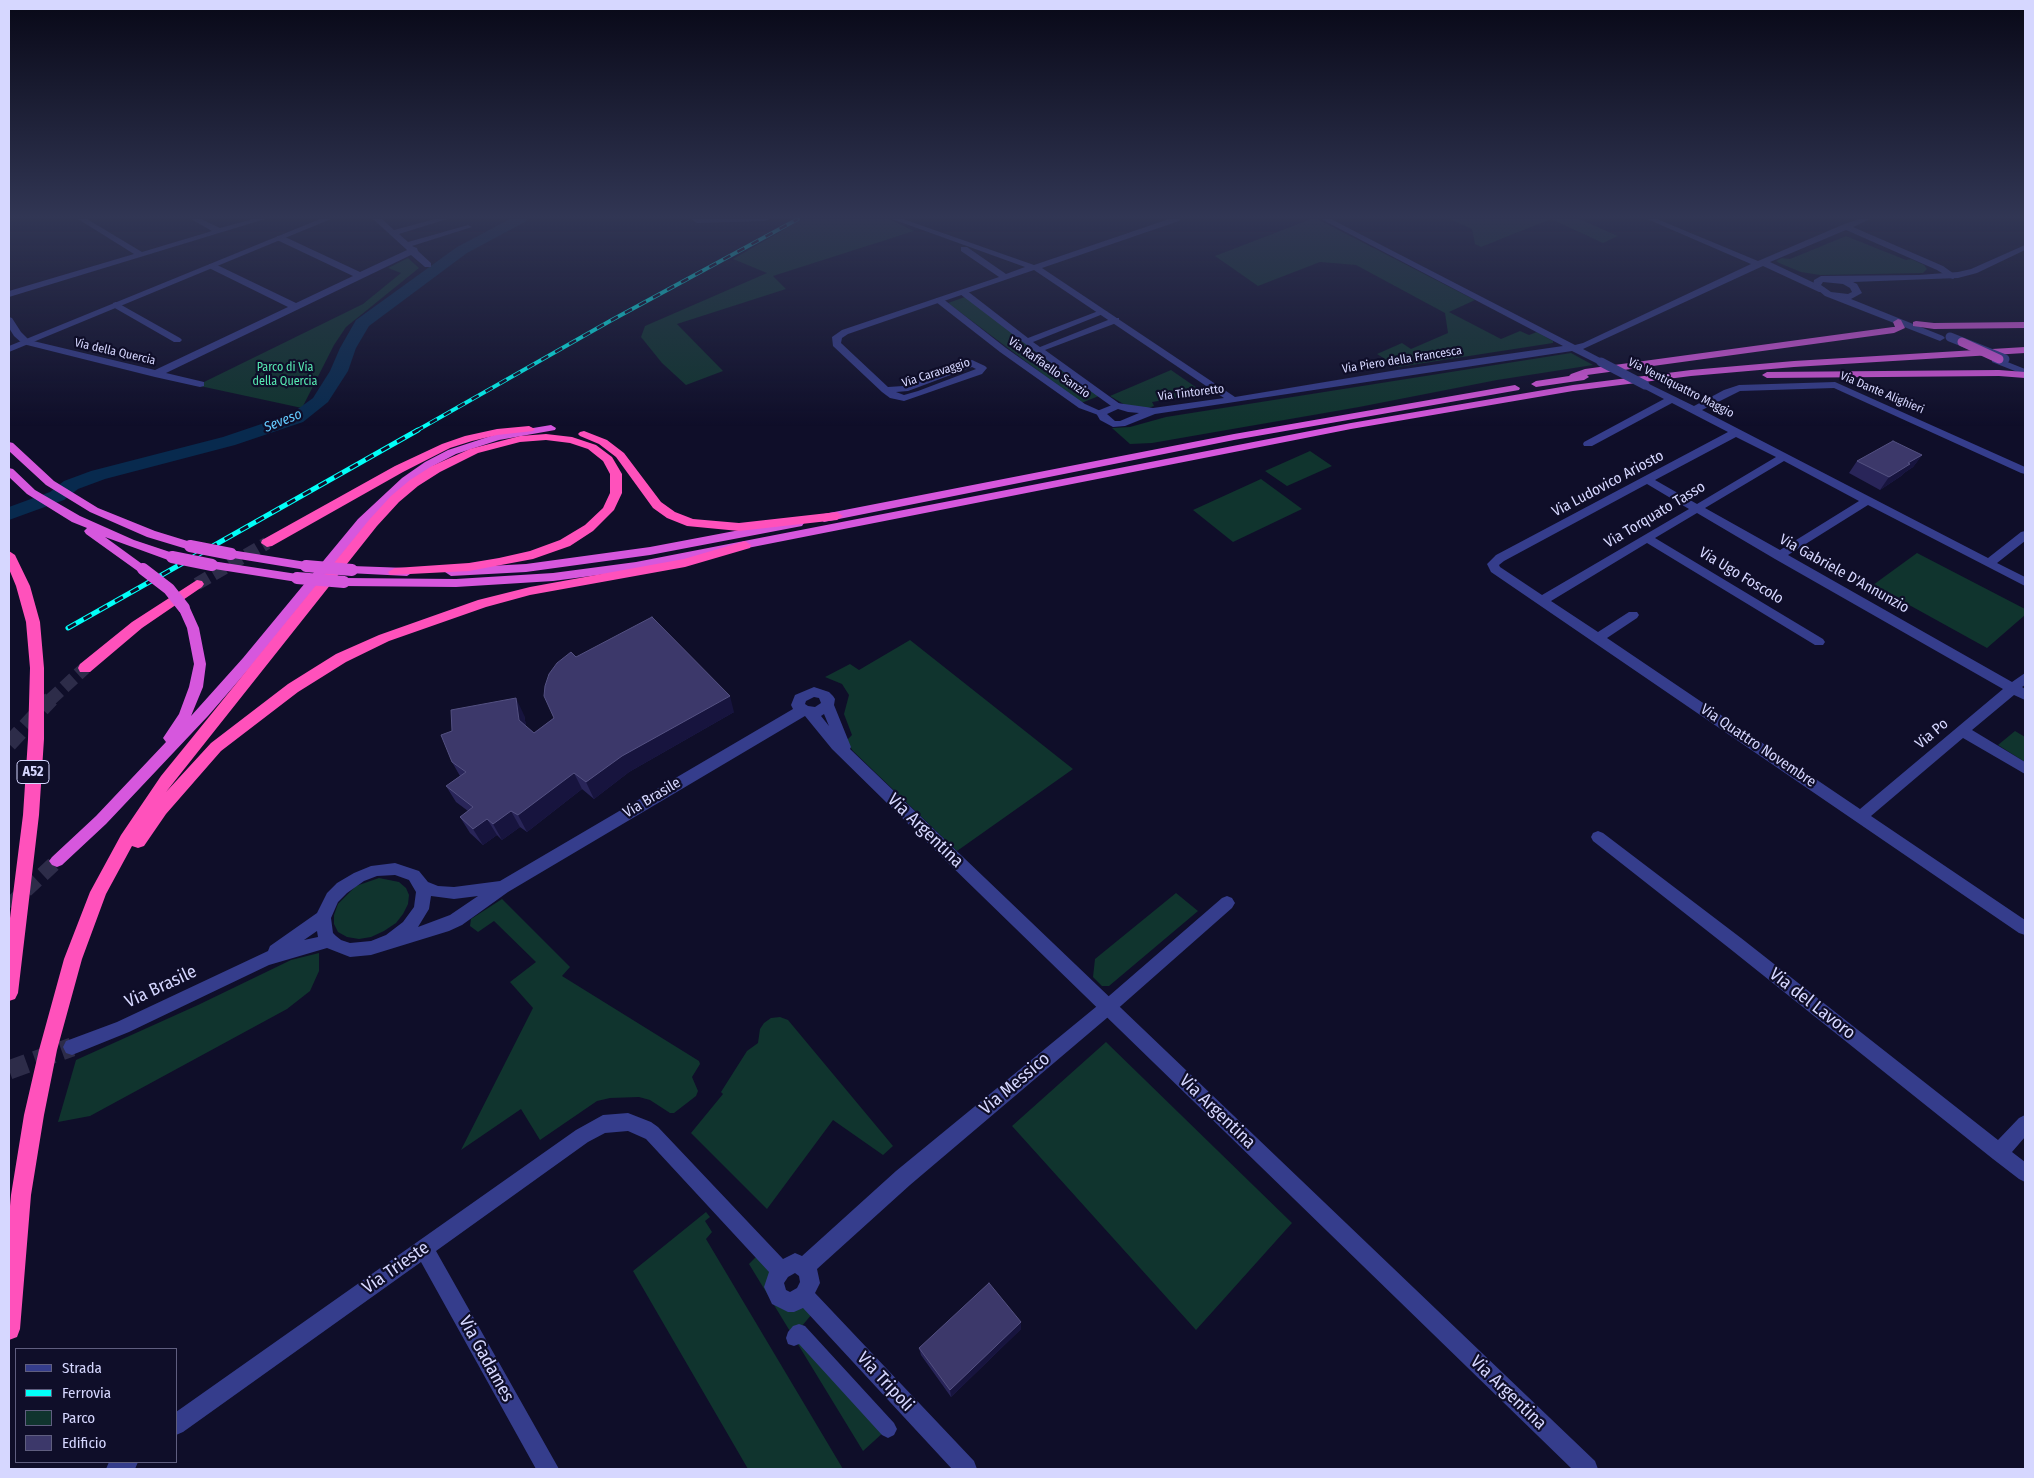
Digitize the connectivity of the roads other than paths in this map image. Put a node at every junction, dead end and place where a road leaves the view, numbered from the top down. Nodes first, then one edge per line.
1 (28, 288) edge
2 (159, 288) edge
3 (256, 288) edge
4 (337, 288) edge
5 (975, 288) edge
6 (1067, 288) edge
7 (1458, 288) edge
8 (1707, 288) edge
9 (1818, 288) edge
10 (1853, 288) edge
11 (1861, 288) edge
12 (1822, 290) joint
13 (963, 292) junction
14 (1857, 292) junction
15 (9, 294) edge
16 (1832, 295) junction
17 (939, 300) junction
18 (116, 306) junction
19 (296, 307) junction
20 (1104, 312) junction
21 (9, 320) edge
22 (1116, 320) junction
23 (1898, 322) junction
24 (1916, 324) junction
25 (2025, 325) edge
26 (1945, 338) junction
27 (177, 340) dead end
28 (1027, 341) junction
29 (2025, 341) edge
30 (26, 342) junction
31 (1962, 342) joint
32 (1574, 348) junction
33 (9, 349) edge
34 (1039, 350) junction
35 (2025, 350) edge
36 (2000, 363) junction
37 (2024, 371) edge
38 (1706, 372) junction
39 (155, 374) junction
40 (1564, 379) junction
41 (200, 384) dead end
42 (886, 390) junction
43 (1672, 399) junction
44 (1233, 400) junction
45 (1117, 406) junction
46 (1695, 410) junction
47 (1152, 411) junction
48 (1101, 413) junction
49 (550, 428) junction
50 (1737, 432) junction
51 (1588, 444) dead end
52 (9, 445) edge
53 (1784, 456) junction
54 (9, 471) edge
55 (2025, 471) edge
56 (1647, 480) junction
57 (50, 483) joint
58 (73, 497) joint
59 (1868, 500) junction
60 (53, 506) joint
61 (1696, 509) junction
62 (836, 516) junction
63 (76, 519) junction
64 (2025, 535) edge
65 (1646, 538) junction
66 (267, 543) tunnel mouth
67 (745, 545) junction
68 (231, 554) joint
69 (9, 555) edge
70 (1779, 556) junction
71 (172, 557) joint
72 (1989, 563) junction
73 (1494, 564) joint
74 (306, 566) joint
75 (395, 572) junction
76 (297, 578) joint
77 (344, 582) joint
78 (2025, 582) edge
79 (197, 584) tunnel mouth
80 (1541, 601) junction
81 (1633, 615) dead end
82 (1598, 638) junction
83 (1819, 642) dead end
84 (85, 668) tunnel mouth
85 (2025, 678) edge
86 (2019, 692) edge
87 (826, 705) junction
88 (806, 712) junction
89 (1962, 731) junction
90 (847, 754) junction
91 (2025, 769) edge
92 (137, 782) junction
93 (1860, 816) junction
94 (1598, 837) dead end
95 (57, 861) tunnel mouth
96 (423, 887) junction
97 (503, 887) junction
98 (1227, 903) dead end
99 (323, 918) junction
100 (86, 925) junction
101 (2025, 928) edge
102 (330, 941) junction
103 (386, 943) junction
104 (265, 959) junction
105 (9, 993) edge
106 (1108, 1007) junction
107 (72, 1047) tunnel mouth
108 (2025, 1124) edge
109 (1999, 1153) junction
110 (2025, 1173) edge
111 (424, 1248) junction
112 (804, 1266) junction
113 (781, 1270) junction
114 (804, 1295) junction
115 (9, 1329) edge
116 (794, 1338) dead end
117 (178, 1424) edge
118 (888, 1428) dead end
119 (959, 1467) edge
120 (548, 1469) edge
121 (1587, 1469) edge

1 - 15 street
2 - 18 street
3 - 19 street
4 - 19 street
5 - 13 street
6 - 20 street
7 - 32 street, Via Ventiquattro Maggio
8 - 32 street, Via Piero della Francesca
9 - 12 street
10 - 14 street
11 - 14 street
12 - 16 street
13 - 17 street
13 - 28 street, Via Raffaello Sanzio
14 - 16 street
14 - 24 street
16 - 23 street
17 - 42 street
17 - 48 street, Via Raffaello Sanzio
18 - 27 street
18 - 30 street
19 - 39 street
20 - 22 street
20 - 28 street
21 - 30 street
22 - 34 street
22 - 44 street
23 - 26 street
23 - 40 highway
24 - 25 highway
24 - 26 street
26 - 31 street, bridge
26 - 36 street, bridge
28 - 34 street, Via Raffaello Sanzio
29 - 40 highway
30 - 33 street
30 - 39 street, Via della Quercia
31 - 36 highway, bridge
32 - 43 street, Via Ventiquattro Maggio, bridge
32 - 44 street, Via Piero della Francesca
34 - 45 street, Via Raffaello Sanzio
35 - 38 highway
36 - 37 highway
36 - 37 street
36 - 38 highway
38 - 67 highway
39 - 41 street, Via della Quercia
40 - 62 highway
42 - 42 street, Via Caravaggio
43 - 46 street, Via Ventiquattro Maggio
43 - 51 street
44 - 47 street, Via Tintoretto
45 - 47 street, Via Tintoretto
45 - 48 street
46 - 50 street, Via Ventiquattro Maggio
46 - 55 street, Via Dante Alighieri
47 - 48 street, Via Tintoretto
49 - 62 highway
49 - 66 highway
49 - 92 highway
50 - 53 street, Via Ventiquattro Maggio
50 - 56 street, Via Ludovico Ariosto
52 - 57 highway
53 - 59 street, Via Ventiquattro Maggio
53 - 61 street, Via Torquato Tasso
54 - 60 highway
56 - 61 street, Via Gabriele D'Annunzio
56 - 73 street, Via Ludovico Ariosto
57 - 58 highway
58 - 68 highway, bridge
59 - 70 street
59 - 72 street, Via Ventiquattro Maggio
60 - 63 highway
61 - 65 street, Via Torquato Tasso
61 - 70 street, Via Gabriele D'Annunzio
62 - 75 highway
63 - 71 highway
63 - 92 highway, bridge
64 - 72 street
65 - 80 street, Via Torquato Tasso
65 - 83 street, Via Ugo Foscolo
67 - 77 highway
67 - 100 highway
68 - 74 highway
69 - 105 highway, A52
70 - 86 street, Via Gabriele D'Annunzio
71 - 76 highway, bridge
72 - 78 street, Via Ventiquattro Maggio
73 - 80 street, Via Quattro Novembre
74 - 75 highway, bridge
75 - 100 highway
76 - 77 highway, bridge
79 - 84 highway
80 - 82 street, Via Quattro Novembre
81 - 82 street
82 - 93 street, Via Quattro Novembre
85 - 86 street, Via Po
86 - 89 street, Via Po
87 - 88 street
87 - 88 street
87 - 90 street, Via Argentina
88 - 90 street, Via Argentina
88 - 97 street, Via Brasile
89 - 91 street
89 - 93 street, Via Po
90 - 106 street, Via Argentina
92 - 95 highway
93 - 101 street, Via Quattro Novembre
94 - 109 street, Via del Lavoro
96 - 97 street, Via Brasile
96 - 99 street
96 - 103 street
97 - 103 street, Via Brasile
98 - 106 street, Via Messico
99 - 102 street
99 - 104 street, Via Brasile
100 - 115 highway
102 - 103 street
102 - 104 street, Via Brasile
104 - 107 street, Via Brasile
106 - 112 street, Via Messico
106 - 121 street, Via Argentina
108 - 109 street
109 - 110 street, Via del Lavoro
111 - 113 street, Via Trieste
111 - 117 street, Via Trieste
111 - 120 street, Via Gadames
112 - 113 street
112 - 114 street
113 - 114 street
114 - 119 street, Via Tripoli
116 - 118 street

